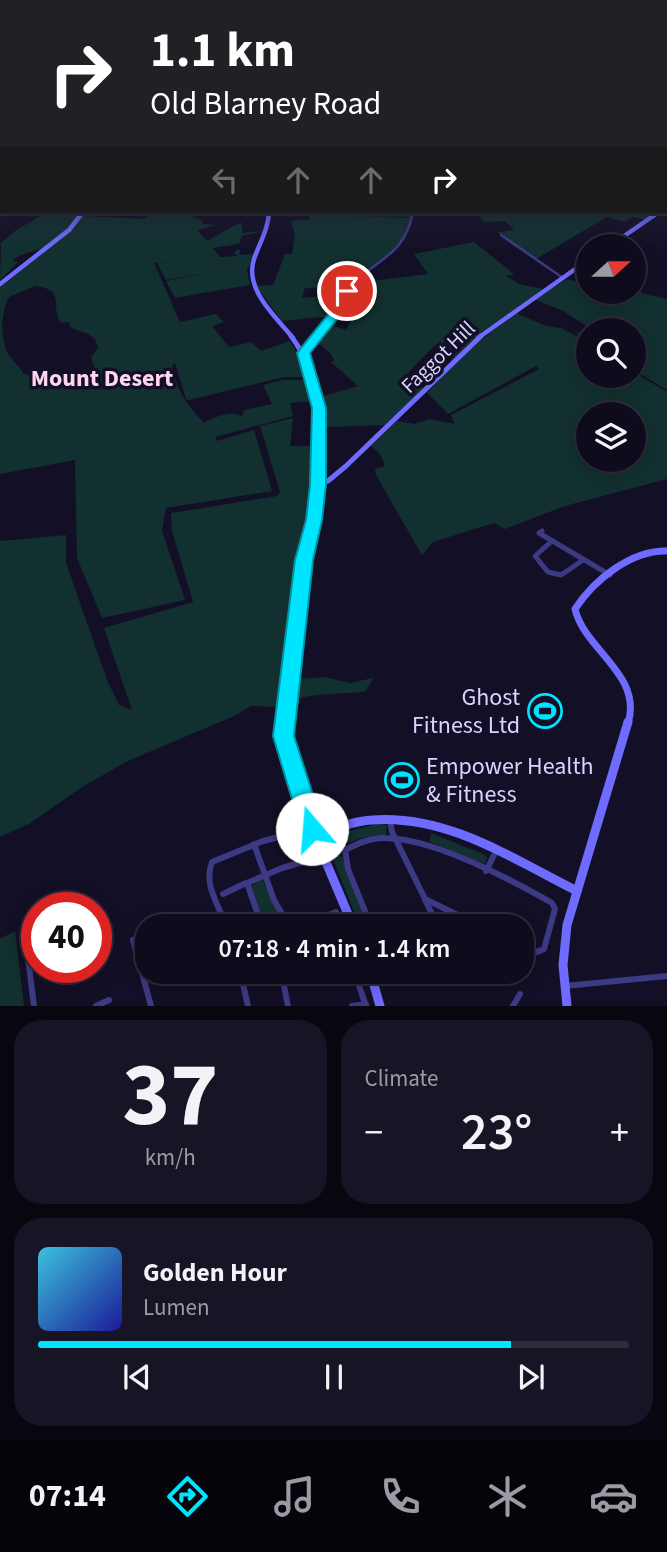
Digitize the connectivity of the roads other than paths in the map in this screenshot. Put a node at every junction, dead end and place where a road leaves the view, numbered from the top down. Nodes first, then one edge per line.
1 (81, 214) edge
2 (269, 214) edge
3 (413, 214) edge
4 (656, 214) edge
5 (627, 234) edge
6 (501, 235) dead end
7 (576, 269) edge
8 (563, 278) junction
9 (0, 284) edge
10 (304, 353) junction
11 (318, 485) junction
12 (542, 531) dead end
13 (552, 541) junction
14 (667, 551) edge
15 (583, 559) junction
16 (610, 576) junction
17 (390, 820) junction
18 (314, 832) junction
19 (395, 839) junction
20 (254, 844) junction
21 (496, 851) junction
22 (313, 859) dead end
23 (486, 871) junction
24 (266, 874) junction
25 (247, 883) junction
26 (577, 891) junction
27 (223, 894) dead end
28 (425, 899) junction
29 (335, 912) dead end
30 (221, 914) edge
31 (258, 914) edge
32 (282, 914) edge
33 (333, 914) edge
34 (349, 914) edge
35 (366, 914) edge
36 (432, 914) edge
37 (456, 914) edge
38 (133, 940) dead end
39 (534, 951) edge
40 (667, 976) edge
41 (31, 983) edge
42 (244, 984) edge
43 (282, 984) edge
44 (360, 984) edge
45 (374, 984) edge
46 (565, 986) junction
47 (520, 993) dead end
48 (109, 1000) dead end
49 (366, 1005) edge
50 (514, 1005) edge
51 (34, 1006) edge
52 (96, 1006) edge
53 (151, 1006) edge
54 (248, 1006) edge
55 (288, 1006) edge
56 (352, 1006) edge
57 (380, 1006) edge
58 (567, 1006) edge

1 - 9 street
2 - 10 street
3 - 10 street
4 - 5 street
6 - 8 street
7 - 8 street, Faggot Hill
8 - 11 street, Faggot Hill
10 - 11 street
11 - 18 street
12 - 13 street
13 - 15 street
13 - 15 street
14 - 16 street
15 - 16 street
16 - 26 street
17 - 18 street
17 - 19 street
17 - 21 street
18 - 20 street
18 - 34 street
19 - 23 street
19 - 28 street
19 - 35 street
20 - 24 street
20 - 30 street
21 - 23 street
21 - 26 street
22 - 24 street
23 - 39 street
24 - 25 street
24 - 32 street
25 - 27 street
25 - 31 street
26 - 46 street
28 - 36 street
28 - 37 street
29 - 33 street
38 - 53 street
40 - 46 street
41 - 51 street
42 - 54 street
43 - 55 street
44 - 49 street
45 - 57 street
46 - 58 street
47 - 50 street
48 - 52 street
49 - 56 street

